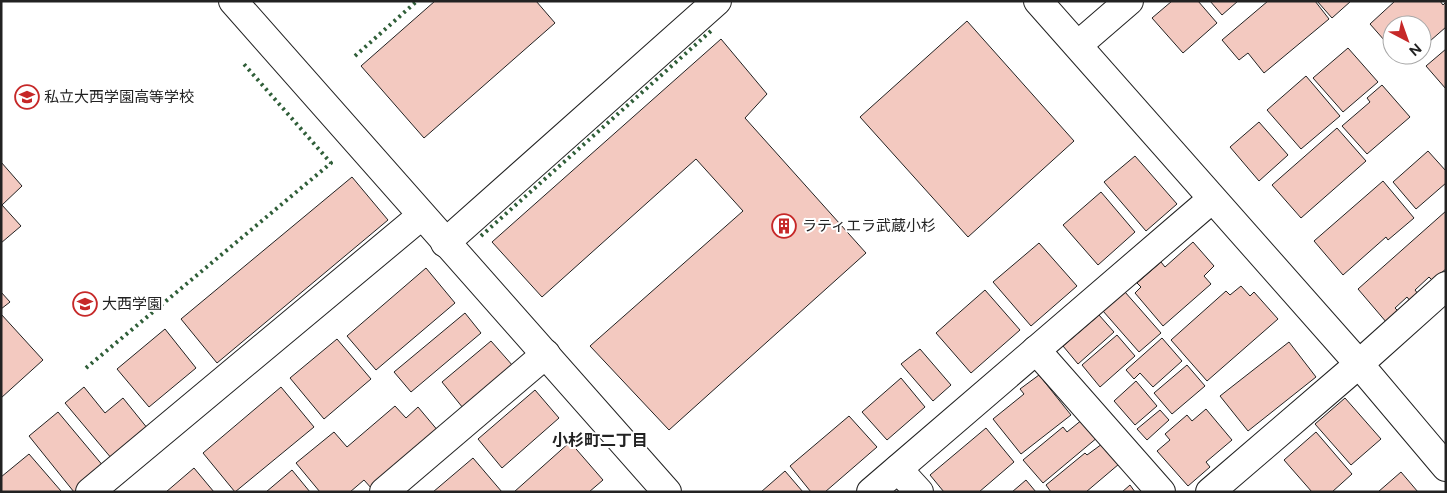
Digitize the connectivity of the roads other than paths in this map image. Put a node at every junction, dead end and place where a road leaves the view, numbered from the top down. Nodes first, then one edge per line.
1 (232, 1) edge
2 (717, 1) edge
3 (1038, 1) edge
4 (1129, 1) edge
5 (1078, 45) junction
6 (1212, 199) junction
7 (421, 216) junction
8 (445, 243) junction
9 (1446, 286) edge
10 (1036, 350) junction
11 (546, 354) junction
12 (1359, 364) junction
13 (1446, 467) edge
14 (898, 469) junction
15 (90, 492) edge
16 (384, 492) edge
17 (667, 492) edge
18 (871, 492) edge
19 (919, 492) edge
20 (1161, 492) edge
21 (1210, 492) edge

1 - 7 street
2 - 8 street
3 - 5 street
4 - 5 street
5 - 6 street
6 - 10 street
6 - 12 street
7 - 8 street
7 - 15 street
8 - 11 street
9 - 12 street
10 - 14 street
10 - 20 street
11 - 16 street
11 - 17 street
12 - 13 street
12 - 21 street
14 - 18 street
14 - 19 street

